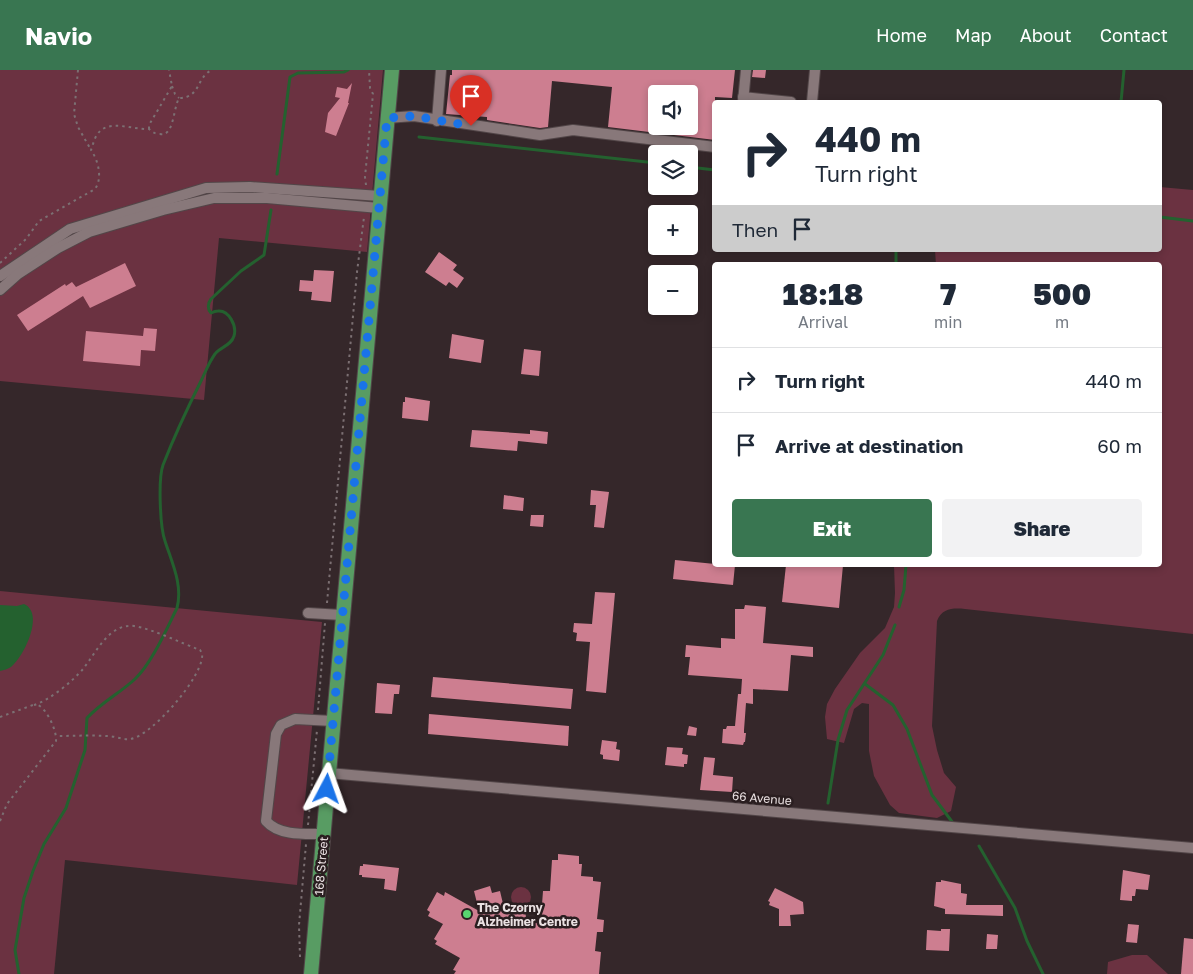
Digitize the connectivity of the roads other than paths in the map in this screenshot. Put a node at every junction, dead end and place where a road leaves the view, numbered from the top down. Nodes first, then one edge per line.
1 (392, 70) edge
2 (441, 70) edge
3 (746, 70) edge
4 (815, 70) edge
5 (743, 100) edge
6 (812, 100) edge
7 (387, 118) junction
8 (437, 121) junction
9 (712, 146) edge
10 (379, 202) junction
11 (0, 276) edge
12 (0, 290) edge
13 (308, 613) dead end
14 (342, 615) junction
15 (332, 721) junction
16 (328, 774) junction
17 (323, 834) junction
18 (1193, 848) edge
19 (311, 974) edge

1 - 7 main road, 168 Street
2 - 8 street
3 - 5 street
4 - 6 street
7 - 8 street
7 - 10 main road, 168 Street
8 - 9 street
10 - 11 street
10 - 12 street
10 - 14 main road, 168 Street
13 - 14 street
14 - 15 main road, 168 Street
15 - 16 main road, 168 Street
15 - 17 street
16 - 17 main road, 168 Street
16 - 18 street, 66 Avenue
17 - 19 main road, 168 Street

